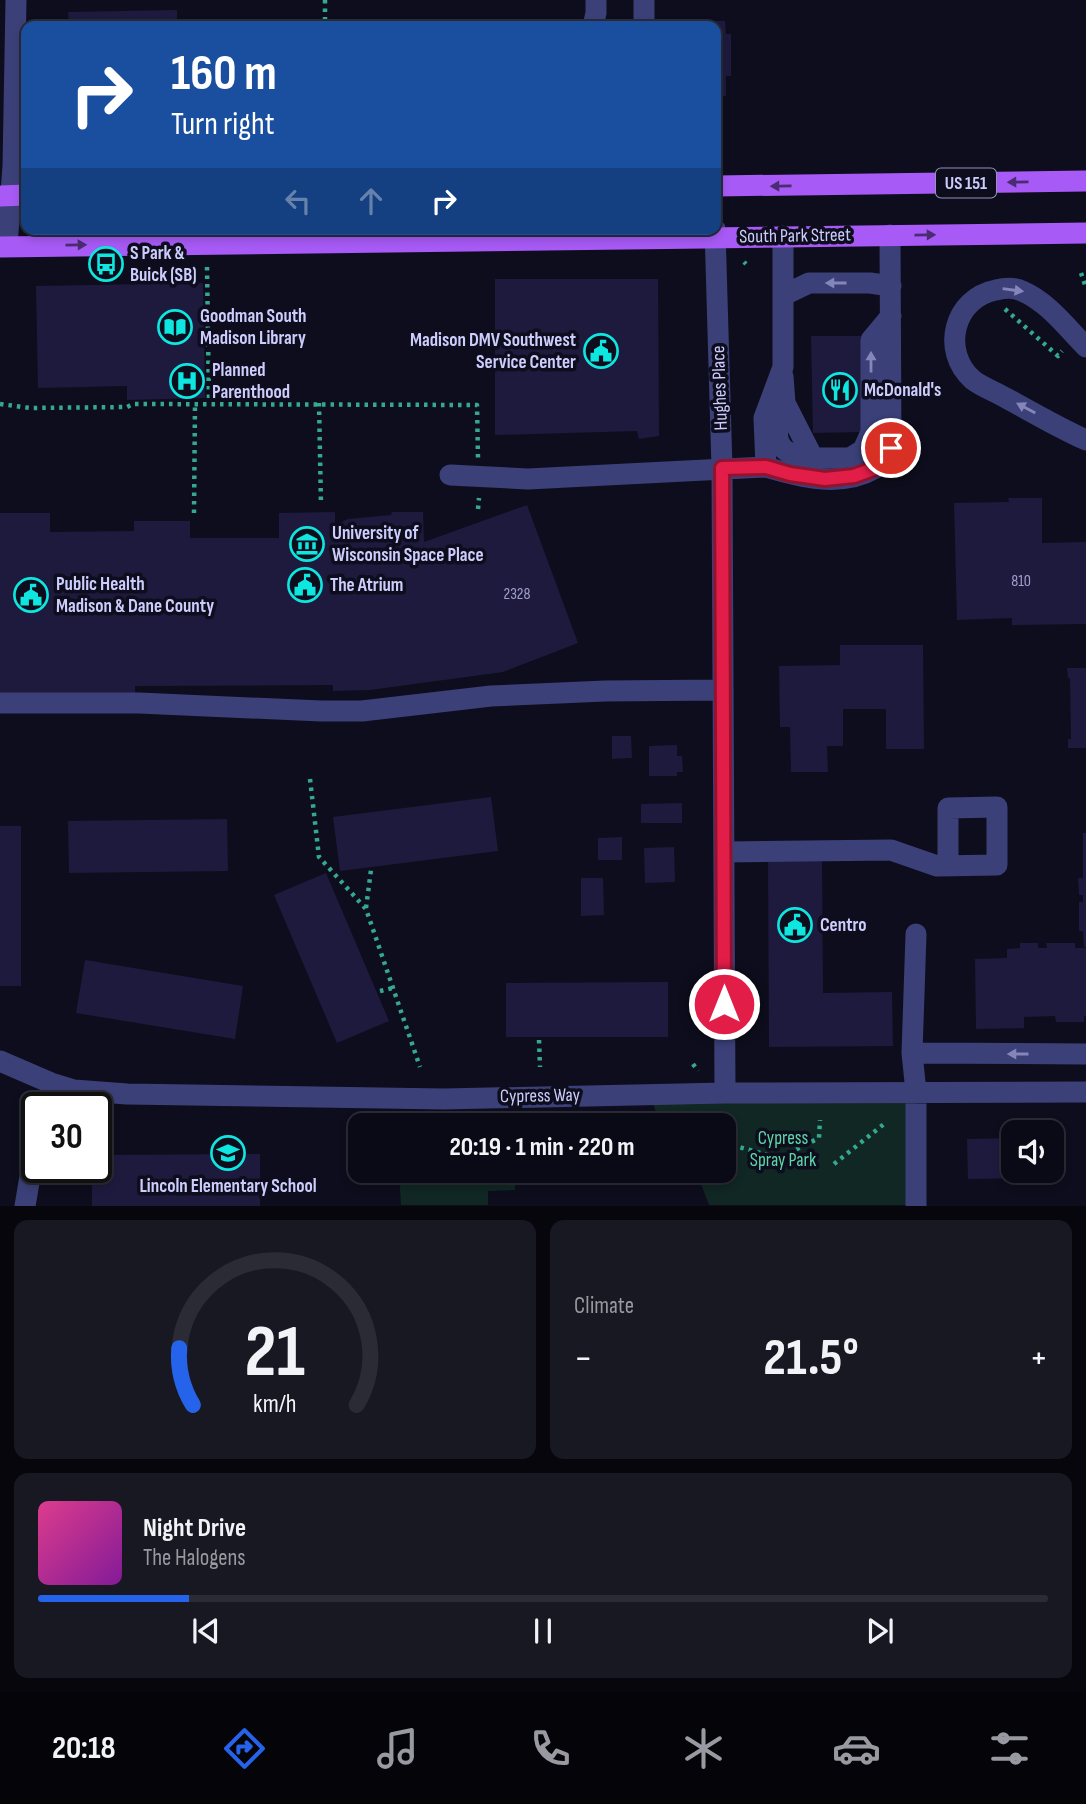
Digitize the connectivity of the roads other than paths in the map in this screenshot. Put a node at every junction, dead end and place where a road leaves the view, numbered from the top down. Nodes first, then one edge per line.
1 (16, 0) edge
2 (596, 0) edge
3 (644, 0) edge
4 (594, 21) edge
5 (644, 21) edge
6 (1086, 181) edge
7 (721, 186) edge
8 (12, 196) edge
9 (721, 233) edge
10 (1086, 233) edge
11 (606, 235) edge
12 (715, 235) edge
13 (890, 235) junction
14 (783, 236) junction
15 (4, 246) edge
16 (891, 286) junction
17 (784, 295) junction
18 (891, 316) junction
19 (1086, 347) edge
20 (782, 367) junction
21 (1086, 440) edge
22 (766, 467) junction
23 (722, 468) junction
24 (450, 475) dead end
25 (723, 690) junction
26 (0, 703) edge
27 (724, 852) junction
28 (948, 866) dead end
29 (916, 934) dead end
30 (912, 1053) junction
31 (1086, 1054) edge
32 (0, 1061) edge
33 (51, 1083) junction
34 (48, 1092) edge
35 (916, 1092) junction
36 (1086, 1092) edge
37 (725, 1093) junction
38 (29, 1183) edge
39 (25, 1206) edge
40 (916, 1206) edge

1 - 8 street
2 - 4 street
3 - 5 street
6 -> 7 main road, US 151
8 - 15 street
9 - 14 main road, South Park Street
13 -> 10 main road, South Park Street
15 -> 11 main road, South Park Street
12 - 23 street, Hughes Place
13 - 14 main road, South Park Street
13 - 16 street
14 - 17 street
16 -> 17 street
16 - 18 street
17 - 20 street
20 -> 18 street
18 - 22 street
21 -> 19 street
20 - 22 street
22 - 23 street
23 - 24 street
23 - 25 street, Hughes Place
25 - 26 street
25 - 27 street, Hughes Place
27 - 28 street
27 - 37 street, Hughes Place
29 - 30 street
31 -> 30 street
30 - 35 street
32 - 33 street, Cypress Way
33 - 34 street
33 - 37 street, Cypress Way
35 - 36 street, Cypress Way
35 - 37 street, Cypress Way
35 - 40 street
38 - 39 street

